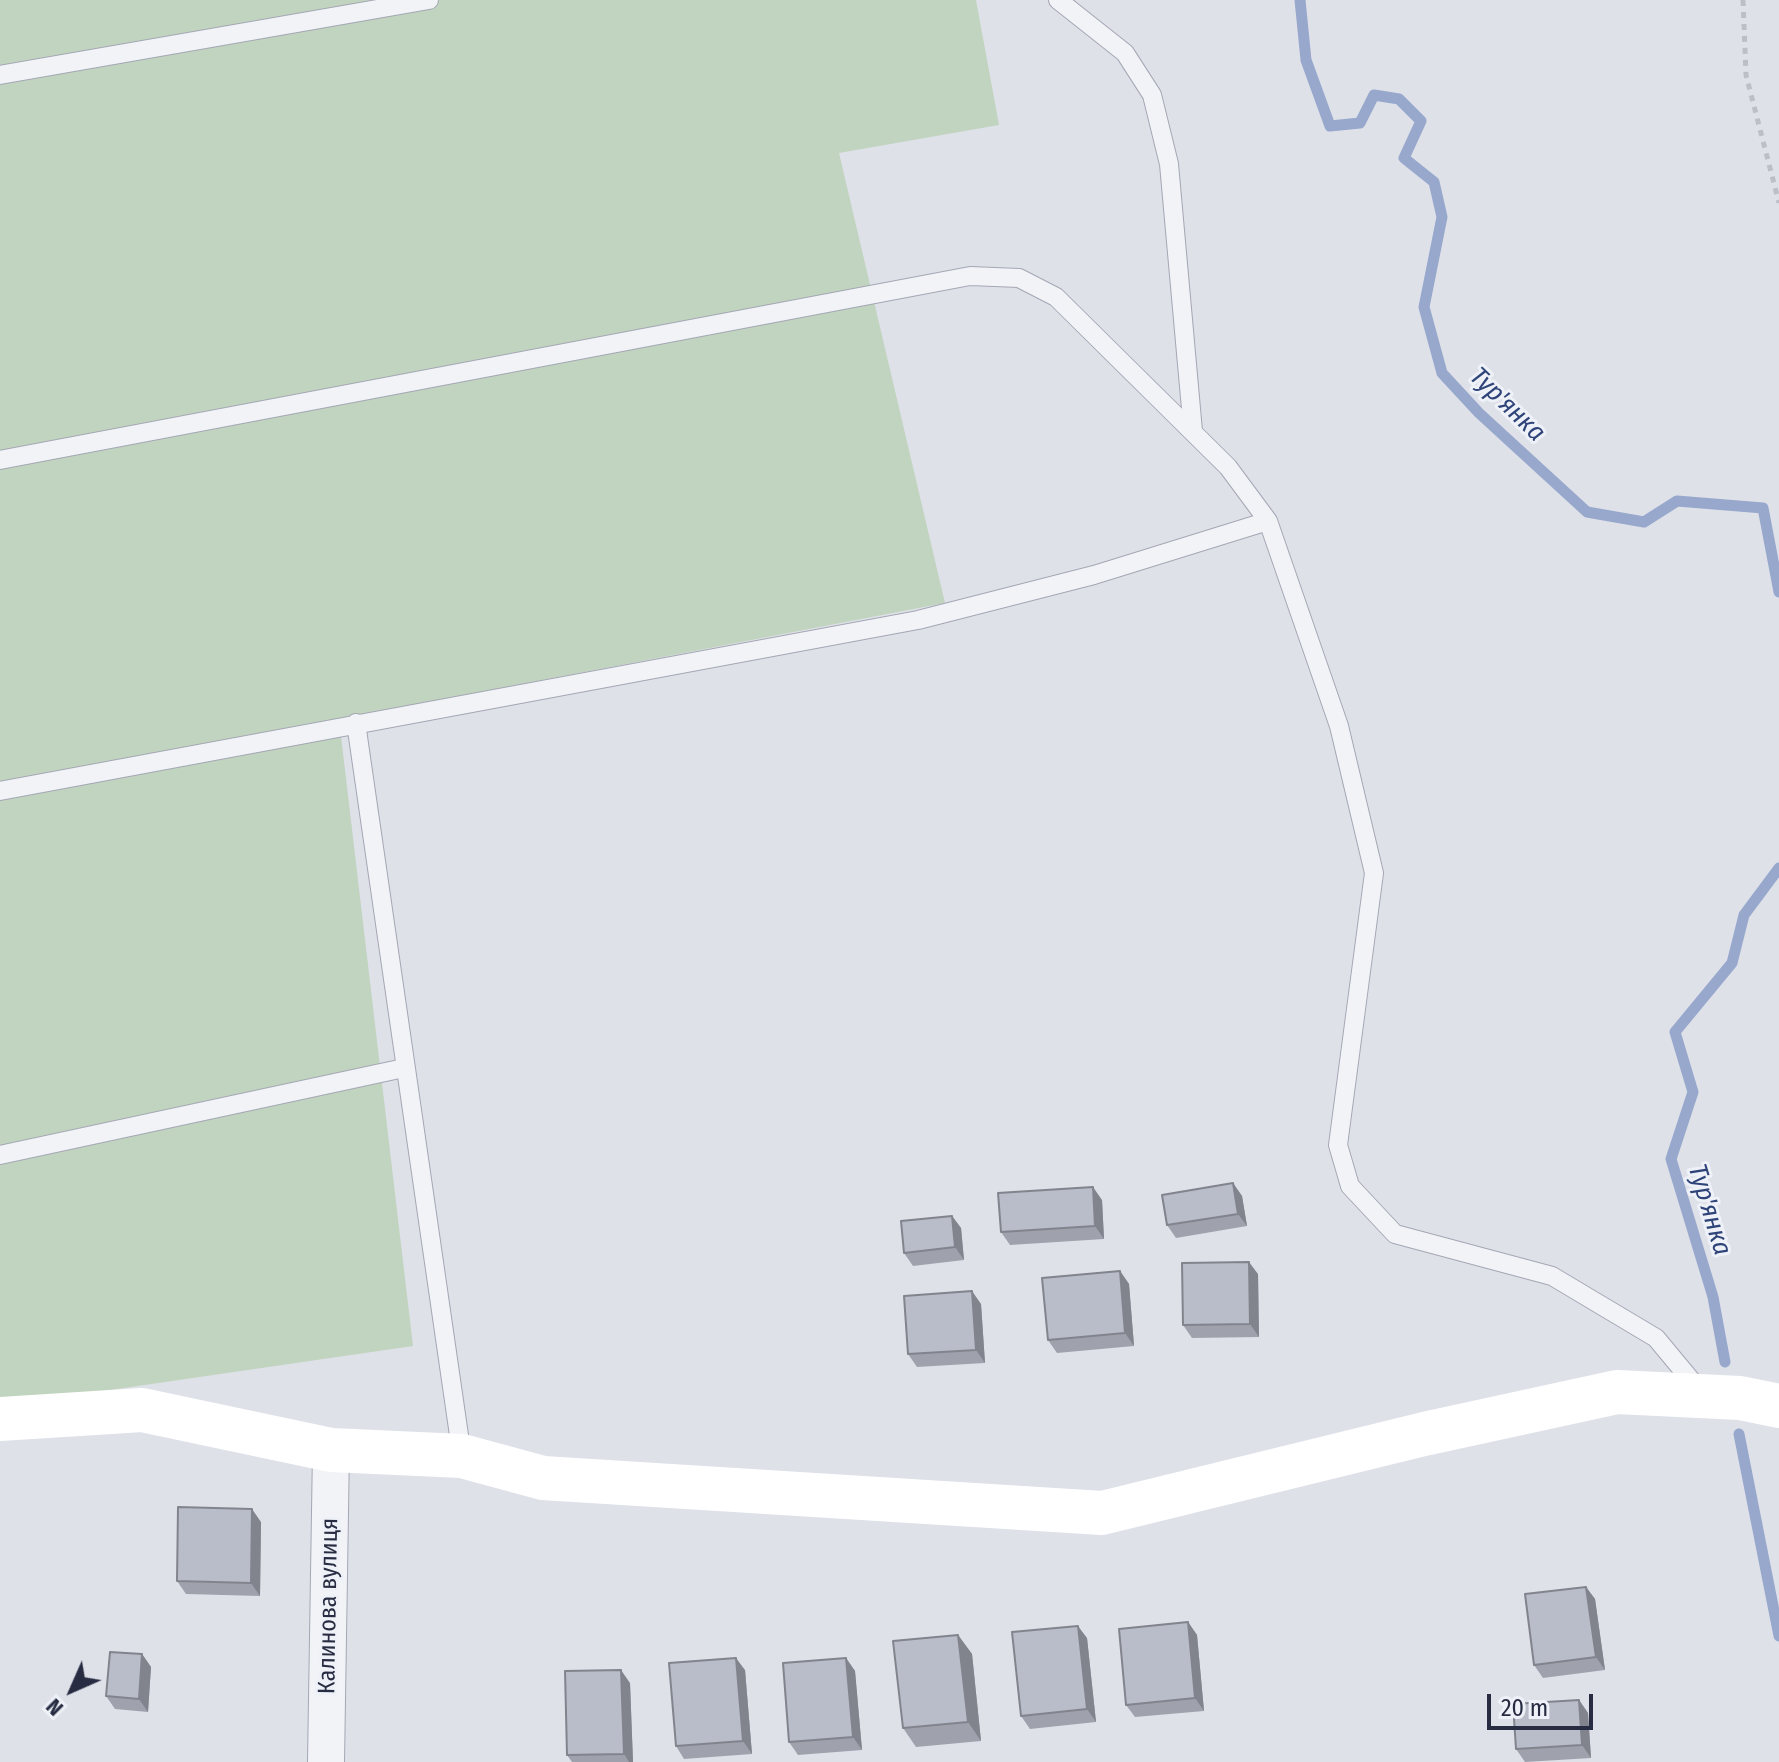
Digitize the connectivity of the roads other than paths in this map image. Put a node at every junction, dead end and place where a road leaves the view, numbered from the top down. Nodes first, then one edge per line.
1 (429, 0) edge
2 (1058, 0) edge
3 (0, 75) edge
4 (1193, 431) junction
5 (0, 460) edge
6 (1268, 521) junction
7 (356, 723) junction
8 (0, 791) edge
9 (404, 1068) junction
10 (0, 1155) edge
11 (1705, 1397) junction
12 (1779, 1406) edge
13 (0, 1419) edge
14 (331, 1450) junction
15 (462, 1456) junction
16 (326, 1762) edge

1 - 3 lane
2 - 4 lane
4 - 5 lane
4 - 6 lane
6 - 7 lane
6 - 11 lane
7 - 8 lane
7 - 9 lane
9 - 10 lane
9 - 15 lane
11 - 12 street
11 - 15 street
13 - 14 street
14 - 15 street
14 - 16 street, Калинова вулиця

